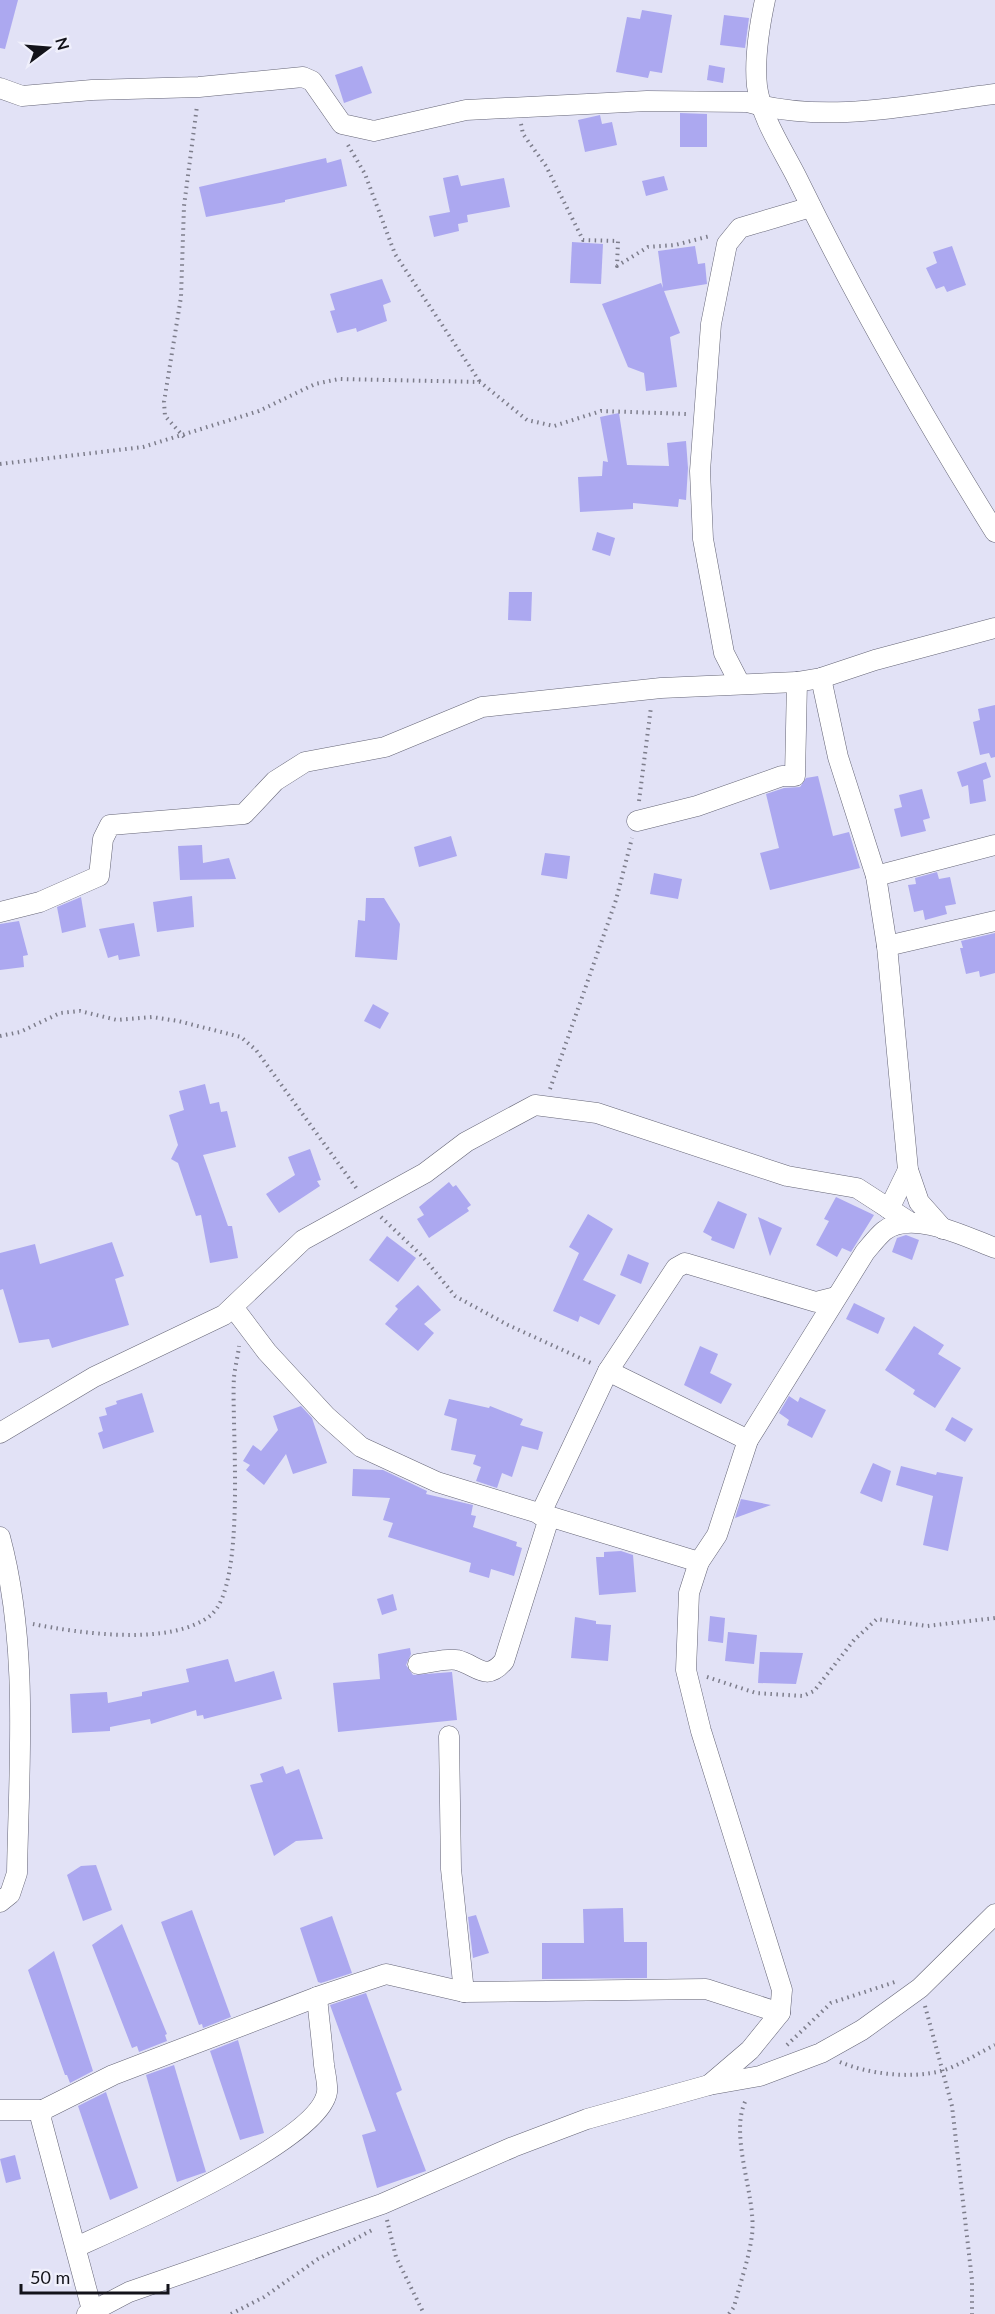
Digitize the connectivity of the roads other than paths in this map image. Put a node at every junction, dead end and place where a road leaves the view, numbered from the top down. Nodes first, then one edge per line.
1 (765, 0) edge
2 (0, 88) edge
3 (995, 94) edge
4 (762, 106) junction
5 (811, 207) junction
6 (995, 532) edge
7 (995, 628) edge
8 (821, 678) junction
9 (797, 682) junction
10 (740, 684) junction
11 (637, 821) road end
12 (995, 845) edge
13 (876, 876) junction
14 (0, 912) edge
15 (995, 921) edge
16 (886, 946) junction
17 (908, 1170) junction
18 (889, 1209) junction
19 (908, 1221) junction
20 (943, 1229) junction
21 (995, 1248) edge
22 (836, 1297) junction
23 (238, 1314) junction
24 (608, 1371) junction
25 (0, 1432) edge
26 (748, 1440) junction
27 (544, 1516) junction
28 (0, 1537) edge
29 (699, 1562) junction
30 (418, 1664) dead end
31 (449, 1736) dead end
32 (0, 1902) edge
33 (995, 1914) edge
34 (464, 1992) junction
35 (317, 1996) junction
36 (780, 2013) junction
37 (709, 2085) junction
38 (43, 2110) junction
39 (1, 2114) edge
40 (75, 2247) junction
41 (90, 2312) edge

1 - 4 street
2 - 4 street
3 - 4 street
4 - 5 street
5 - 6 street
5 - 10 street
7 - 8 street
8 - 9 street
8 - 13 street
9 - 10 street
9 - 11 street
10 - 14 street
12 - 13 street
13 - 16 street
15 - 16 street
16 - 17 street
17 - 18 street
17 - 20 street
18 - 19 street
18 - 23 street
19 - 20 street
19 - 22 street
20 - 21 street
22 - 24 street
22 - 26 street
23 - 25 street
23 - 27 street
24 - 26 street
24 - 27 street
26 - 29 street
27 - 29 street
27 - 30 street
28 - 32 street
29 - 36 street
31 - 34 street
33 - 37 street
34 - 35 street
34 - 36 street
35 - 38 street
35 - 40 street
36 - 37 street
37 - 41 street
38 - 39 street
38 - 40 street
40 - 41 street

